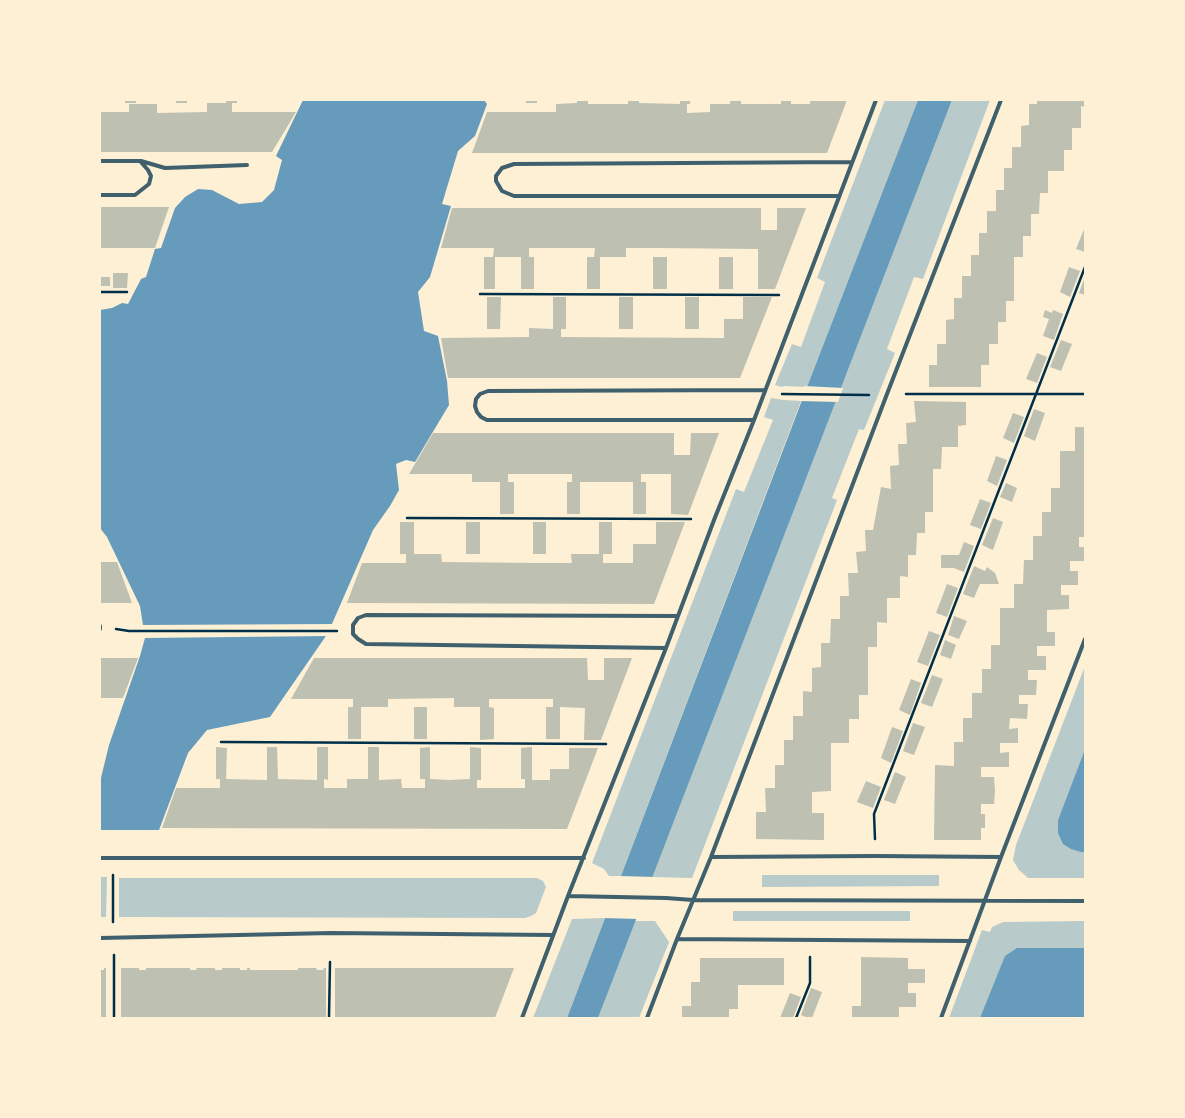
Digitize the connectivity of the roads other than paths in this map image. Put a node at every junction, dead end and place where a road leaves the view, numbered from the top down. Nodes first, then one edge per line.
1 (876, 100) edge
2 (1001, 100) edge
3 (100, 161) edge
4 (140, 161) junction
5 (852, 162) junction
6 (248, 166) dead end
7 (100, 195) edge
8 (839, 196) junction
9 (765, 390) junction
10 (754, 420) junction
11 (677, 616) junction
12 (100, 626) edge
13 (100, 629) edge
14 (1085, 639) edge
15 (666, 648) junction
16 (711, 857) junction
17 (1001, 857) junction
18 (100, 858) edge
19 (584, 858) junction
20 (568, 896) junction
21 (693, 900) junction
22 (985, 901) junction
23 (1085, 901) edge
24 (553, 935) junction
25 (100, 938) edge
26 (677, 939) junction
27 (970, 941) junction
28 (522, 1018) edge
29 (647, 1018) edge
30 (941, 1018) edge

1 - 5 street
2 - 16 street
3 - 4 street
4 - 6 street
4 - 7 street
5 - 8 street
5 - 8 street
8 - 9 street
9 - 10 street
9 - 10 street
10 - 11 street
11 - 15 street
11 - 15 street
12 - 13 street
14 - 17 street
15 - 19 street
16 - 17 street
16 - 21 street
17 - 22 street
18 - 19 street
19 - 20 street
20 - 21 street
20 - 24 street
21 - 22 street
21 - 26 street
22 - 23 street
22 - 27 street
24 - 25 street
24 - 28 street
26 - 27 street
26 - 29 street
27 - 30 street

